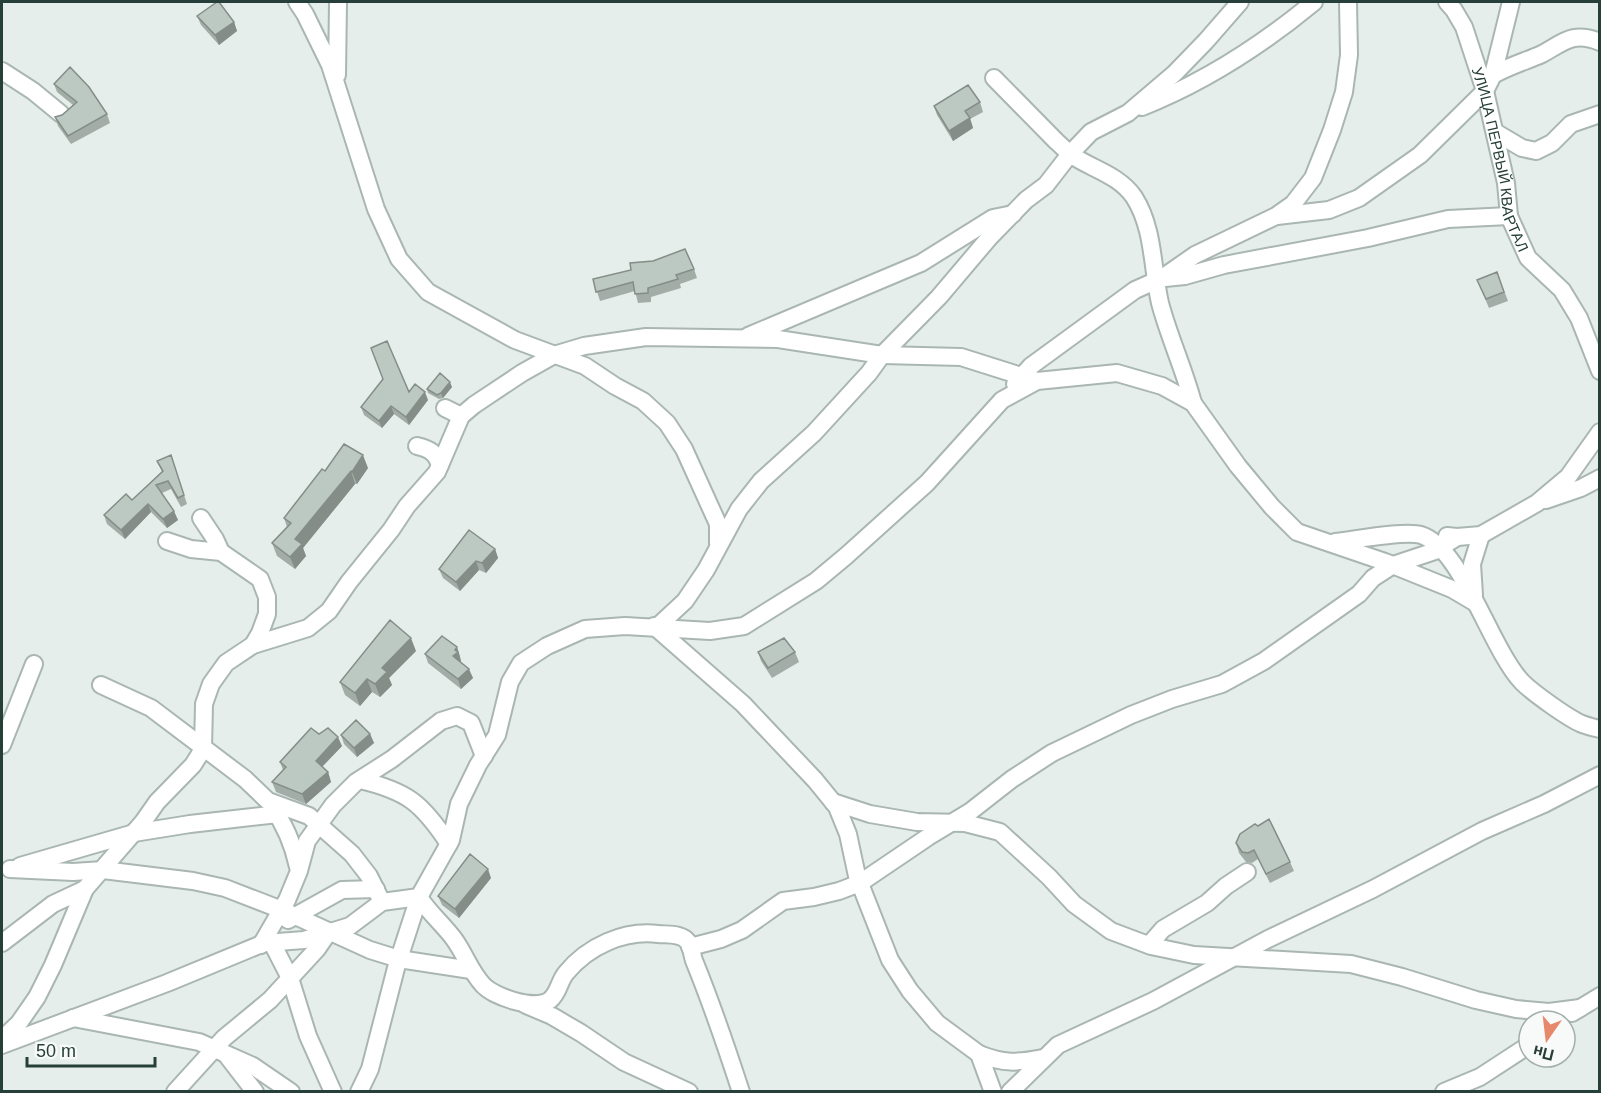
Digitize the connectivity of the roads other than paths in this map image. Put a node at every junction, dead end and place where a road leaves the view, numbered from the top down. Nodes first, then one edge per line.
1 (297, 2) edge
2 (338, 2) edge
3 (1240, 2) edge
4 (1314, 2) edge
5 (1348, 2) edge
6 (1447, 2) edge
7 (1511, 2) edge
8 (1599, 42) edge
9 (2, 71) edge
10 (1493, 75) junction
11 (994, 78) dead end
12 (336, 82) junction
13 (1485, 91) junction
14 (1128, 113) junction
15 (61, 114) edge
16 (1599, 114) edge
17 (1495, 132) junction
18 (1070, 153) junction
19 (1013, 214) junction
20 (1276, 216) junction
21 (1509, 216) junction
22 (1159, 280) junction
23 (742, 339) junction
24 (554, 355) junction
25 (882, 355) junction
26 (1599, 371) edge
27 (1020, 378) junction
28 (1036, 381) junction
29 (1002, 400) junction
30 (1193, 403) junction
31 (445, 408) dead end
32 (462, 416) junction
33 (1599, 432) edge
34 (417, 446) dead end
35 (440, 465) junction
36 (1599, 478) edge
37 (1537, 503) junction
38 (201, 518) dead end
39 (1419, 534) junction
40 (1481, 535) junction
41 (1457, 537) junction
42 (167, 541) dead end
43 (1328, 542) junction
44 (718, 547) junction
45 (1442, 547) junction
46 (221, 552) junction
47 (1394, 565) junction
48 (1474, 602) junction
49 (656, 626) junction
50 (253, 645) junction
51 (34, 664) dead end
52 (101, 685) dead end
53 (1599, 729) edge
54 (2, 745) edge
55 (203, 749) junction
56 (484, 756) junction
57 (1599, 775) edge
58 (360, 780) junction
59 (833, 802) junction
60 (273, 807) junction
61 (951, 823) junction
62 (319, 825) junction
63 (134, 832) junction
64 (449, 844) junction
65 (109, 863) junction
66 (6, 869) edge
67 (299, 871) junction
68 (1247, 872) dead end
69 (860, 883) junction
70 (85, 889) junction
71 (379, 895) junction
72 (419, 897) junction
73 (288, 913) junction
74 (328, 933) junction
75 (2, 943) edge
76 (267, 944) junction
77 (1149, 945) junction
78 (690, 947) junction
79 (1235, 958) junction
80 (399, 959) junction
81 (471, 970) junction
82 (290, 978) junction
83 (1599, 996) edge
84 (525, 1004) junction
85 (1580, 1008) junction
86 (1577, 1010) edge
87 (71, 1018) junction
88 (2, 1039) edge
89 (2, 1045) edge
90 (219, 1050) junction
91 (1517, 1053) edge
92 (979, 1054) junction
93 (1044, 1058) junction
94 (175, 1092) edge
95 (255, 1092) edge
96 (291, 1092) edge
97 (333, 1092) edge
98 (358, 1092) edge
99 (689, 1092) edge
100 (741, 1092) edge
101 (993, 1092) edge
102 (1011, 1092) edge
103 (1444, 1092) edge

1 - 12 street
2 - 12 street
3 - 14 street
4 - 14 street
5 - 20 street
6 - 13 street, УЛИЦА ПЕРВЫЙ КВАРТАЛ
7 - 10 street
8 - 10 street
9 - 15 street
10 - 13 street
11 - 18 street
12 - 24 street
13 - 17 street, УЛИЦА ПЕРВЫЙ КВАРТАЛ
13 - 20 street
14 - 18 street
16 - 17 street
17 - 21 street, УЛИЦА ПЕРВЫЙ КВАРТАЛ
18 - 19 street
18 - 22 street
19 - 23 street
19 - 25 street
20 - 22 street
21 - 22 street
21 - 26 street, УЛИЦА ПЕРВЫЙ КВАРТАЛ
22 - 27 street
22 - 30 street
23 - 24 street
23 - 25 street
24 - 32 street
24 - 44 street
25 - 27 street
25 - 44 street
27 - 28 street
27 - 29 street
28 - 29 street
28 - 30 street
29 - 49 street
30 - 43 street
31 - 32 street
32 - 35 street
33 - 37 street
34 - 35 street
35 - 50 street
36 - 37 street
37 - 40 street
38 - 46 street
39 - 41 street
39 - 43 street
39 - 45 street
40 - 41 street
40 - 48 street
41 - 45 street
42 - 46 street
43 - 47 street
44 - 49 street
45 - 47 street
45 - 48 street
46 - 50 street
47 - 48 street
47 - 61 street
48 - 53 street
49 - 56 street
49 - 59 street
50 - 55 street
51 - 54 street
52 - 55 street
55 - 60 street
55 - 63 street
56 - 58 street
56 - 64 street
57 - 79 street
58 - 62 street
58 - 64 street
59 - 61 street
59 - 69 street
60 - 62 street
60 - 63 street
60 - 67 street
61 - 69 street
61 - 77 street
62 - 67 street
62 - 71 street
63 - 65 street
63 - 66 street
64 - 72 street
65 - 66 street
65 - 70 street
65 - 73 street
67 - 73 street
68 - 77 street
69 - 78 street
69 - 92 street
70 - 75 street
70 - 88 street
71 - 72 street
71 - 73 street
71 - 74 street
72 - 80 street
72 - 81 street
73 - 74 street
73 - 76 street
74 - 76 street
74 - 80 street
74 - 82 street
76 - 82 street
76 - 87 street
77 - 79 street
78 - 84 street
78 - 100 street
79 - 85 street
79 - 93 street
80 - 81 street
80 - 98 street
81 - 84 street
82 - 90 street
82 - 97 street
83 - 85 street
84 - 99 street
85 - 86 street
87 - 89 street
87 - 90 street
90 - 94 street
90 - 95 street
90 - 96 street
91 - 103 street
92 - 93 street
92 - 101 street
93 - 102 street

